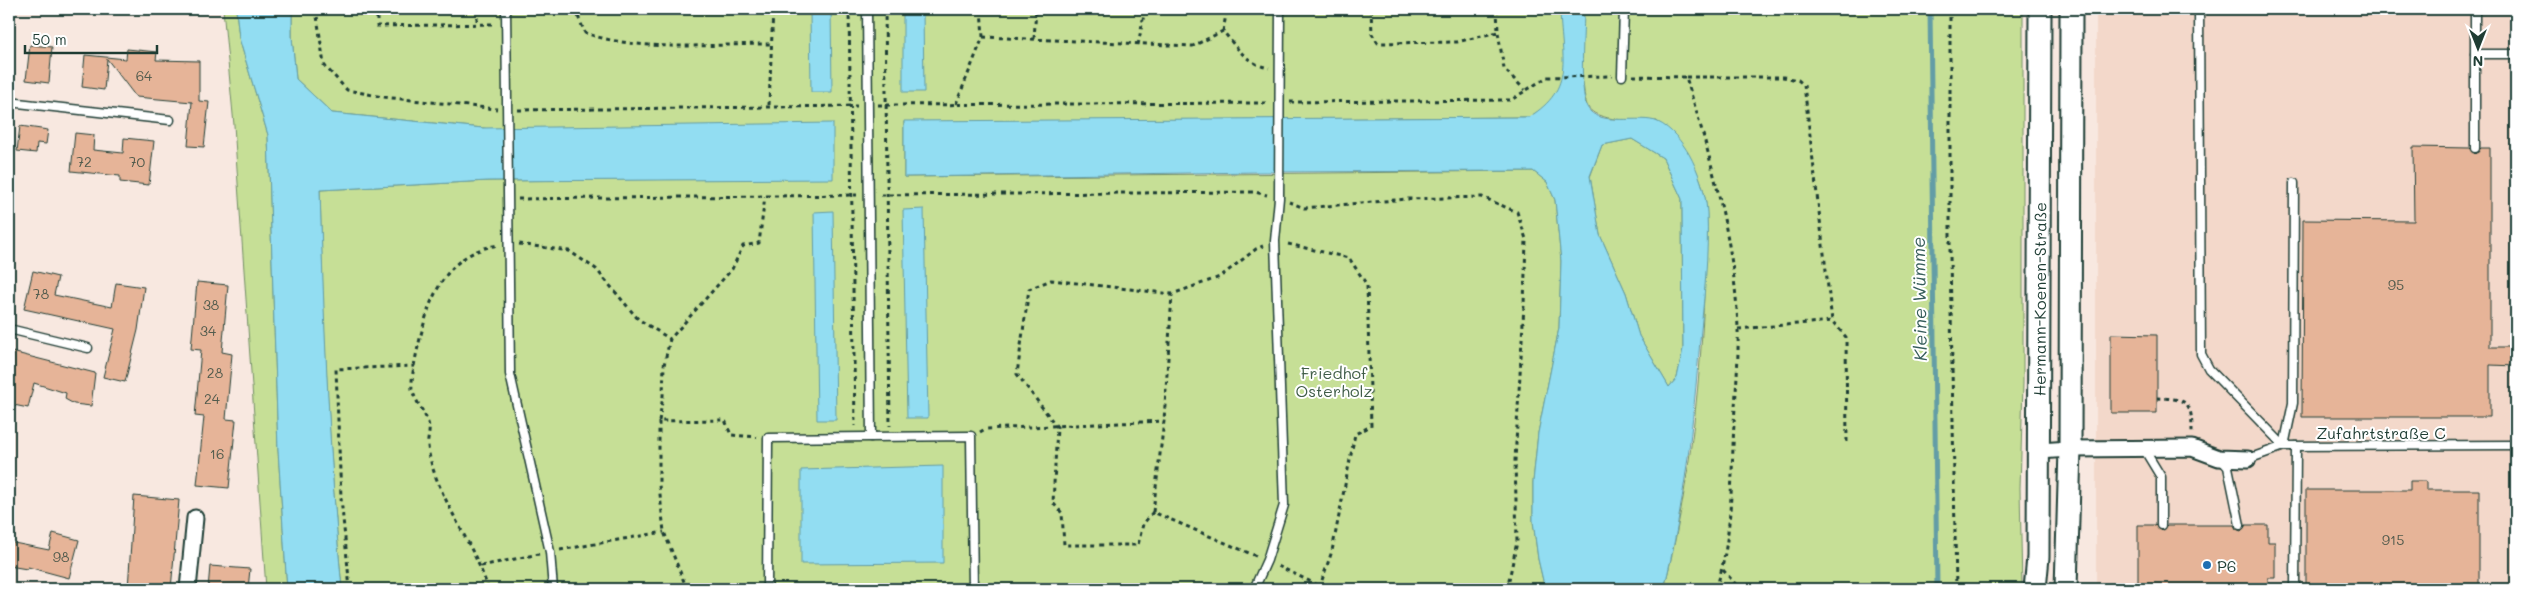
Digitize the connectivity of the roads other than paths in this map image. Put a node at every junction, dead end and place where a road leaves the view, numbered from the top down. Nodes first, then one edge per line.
1 (506, 9) edge
2 (867, 9) edge
3 (1280, 9) edge
4 (1624, 9) edge
5 (2040, 9) edge
6 (2071, 9) edge
7 (2199, 9) edge
8 (2474, 9) edge
9 (2475, 54) junction
10 (2516, 54) edge
11 (1622, 76) road end
12 (9, 102) edge
13 (170, 120) dead end
14 (2475, 148) dead end
15 (2294, 183) dead end
16 (9, 329) edge
17 (88, 348) dead end
18 (871, 437) junction
19 (2516, 445) edge
20 (2284, 446) junction
21 (2296, 446) junction
22 (2070, 449) junction
23 (2144, 449) junction
24 (2038, 451) junction
25 (2219, 458) junction
26 (2248, 459) joint
27 (195, 518) dead end
28 (2161, 525) dead end
29 (2240, 525) dead end
30 (188, 589) edge
31 (553, 589) edge
32 (767, 589) edge
33 (973, 589) edge
34 (1254, 589) edge
35 (2035, 589) edge
36 (2066, 589) edge
37 (2295, 589) edge

1 - 31 lane
2 - 18 lane
3 - 34 lane
4 - 11 lane
5 - 24 main road, Hermann-Koenen-Straße
6 - 22 main road, Hermann-Koenen-Straße
7 - 20 lane
8 - 9 lane
9 - 10 lane
9 - 14 lane
12 - 13 lane
15 - 20 lane
16 - 17 lane
18 - 32 lane
18 - 33 lane
19 - 21 lane, Zufahrtstraße C
20 - 21 lane, Zufahrtstraße C
20 - 26 lane, Zufahrtstraße C
21 - 37 lane
22 - 23 street
22 - 24 street
22 - 36 main road, Hermann-Koenen-Straße
23 - 25 street
23 - 28 lane
24 - 35 main road, Hermann-Koenen-Straße
25 - 26 street
25 - 29 lane
27 - 30 street

